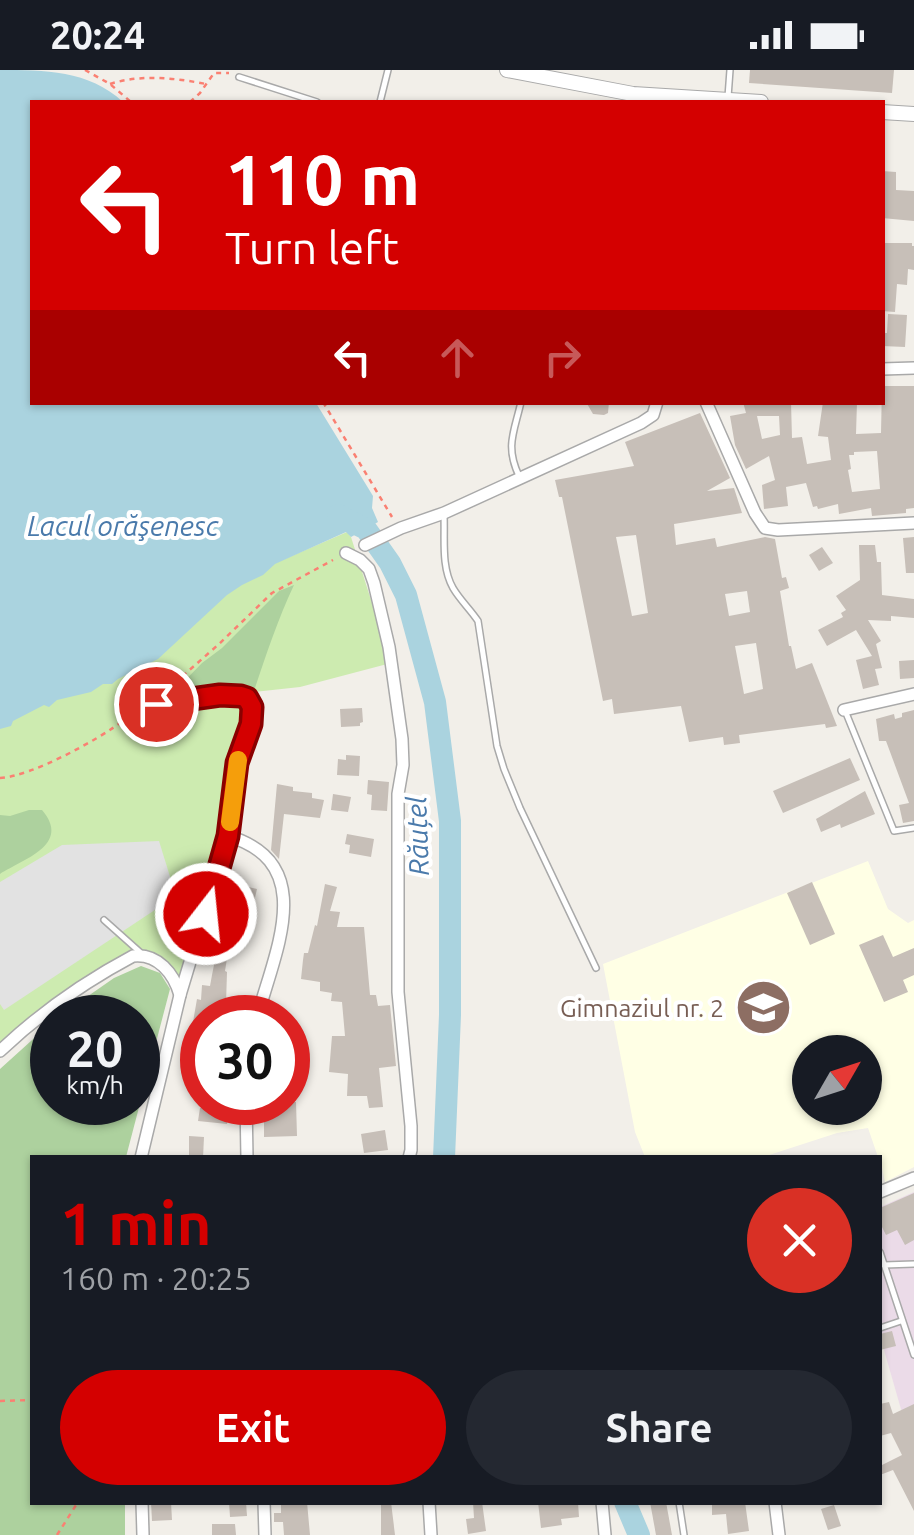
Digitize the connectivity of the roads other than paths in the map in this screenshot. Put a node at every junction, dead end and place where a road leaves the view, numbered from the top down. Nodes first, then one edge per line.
1 (388, 70) edge
2 (508, 70) edge
3 (730, 70) edge
4 (240, 76) road end
5 (311, 100) edge
6 (380, 100) edge
7 (681, 100) edge
8 (728, 100) edge
9 (885, 112) edge
10 (914, 114) edge
11 (914, 368) edge
12 (885, 369) edge
13 (520, 405) edge
14 (707, 405) edge
15 (656, 407) edge
16 (520, 477) junction
17 (444, 513) junction
18 (914, 523) edge
19 (366, 545) dead end
20 (346, 553) road end
21 (914, 694) edge
22 (844, 710) joint
23 (132, 714) road end
24 (251, 724) joint
25 (914, 828) edge
26 (228, 836) junction
27 (104, 920) dead end
28 (144, 955) junction
29 (596, 968) dead end
30 (180, 995) edge
31 (263, 995) edge
32 (180, 996) joint
33 (0, 1051) edge
34 (246, 1125) edge
35 (142, 1155) edge
36 (247, 1155) edge
37 (410, 1155) edge
38 (914, 1178) edge
39 (882, 1191) edge
40 (882, 1258) edge
41 (914, 1264) edge
42 (884, 1265) junction
43 (902, 1321) junction
44 (882, 1327) edge
45 (914, 1356) edge
46 (142, 1505) edge
47 (264, 1505) edge
48 (429, 1505) edge
49 (602, 1505) edge
50 (679, 1505) edge
51 (775, 1505) edge
52 (143, 1535) edge
53 (264, 1535) edge
54 (431, 1535) edge
55 (606, 1535) edge
56 (684, 1535) edge
57 (780, 1535) edge

1 - 6 lane
2 - 7 street
3 - 8 lane
4 - 5 lane
9 - 10 street
11 - 12 street
13 - 16 lane
14 - 18 street
15 - 16 street
16 - 17 street
17 - 19 street
17 - 29 lane
20 - 37 street
21 - 22 street
22 - 25 lane
23 - 24 lane
24 - 26 street
26 - 30 street
26 - 31 street
27 - 28 lane
28 - 32 street
28 - 33 street
32 - 35 street
34 - 36 street
38 - 39 street
40 - 42 lane
41 - 42 lane
42 - 43 lane
43 - 44 lane
43 - 45 lane
46 - 52 street
47 - 53 street
48 - 54 street
49 - 55 street
50 - 56 lane
51 - 57 street

